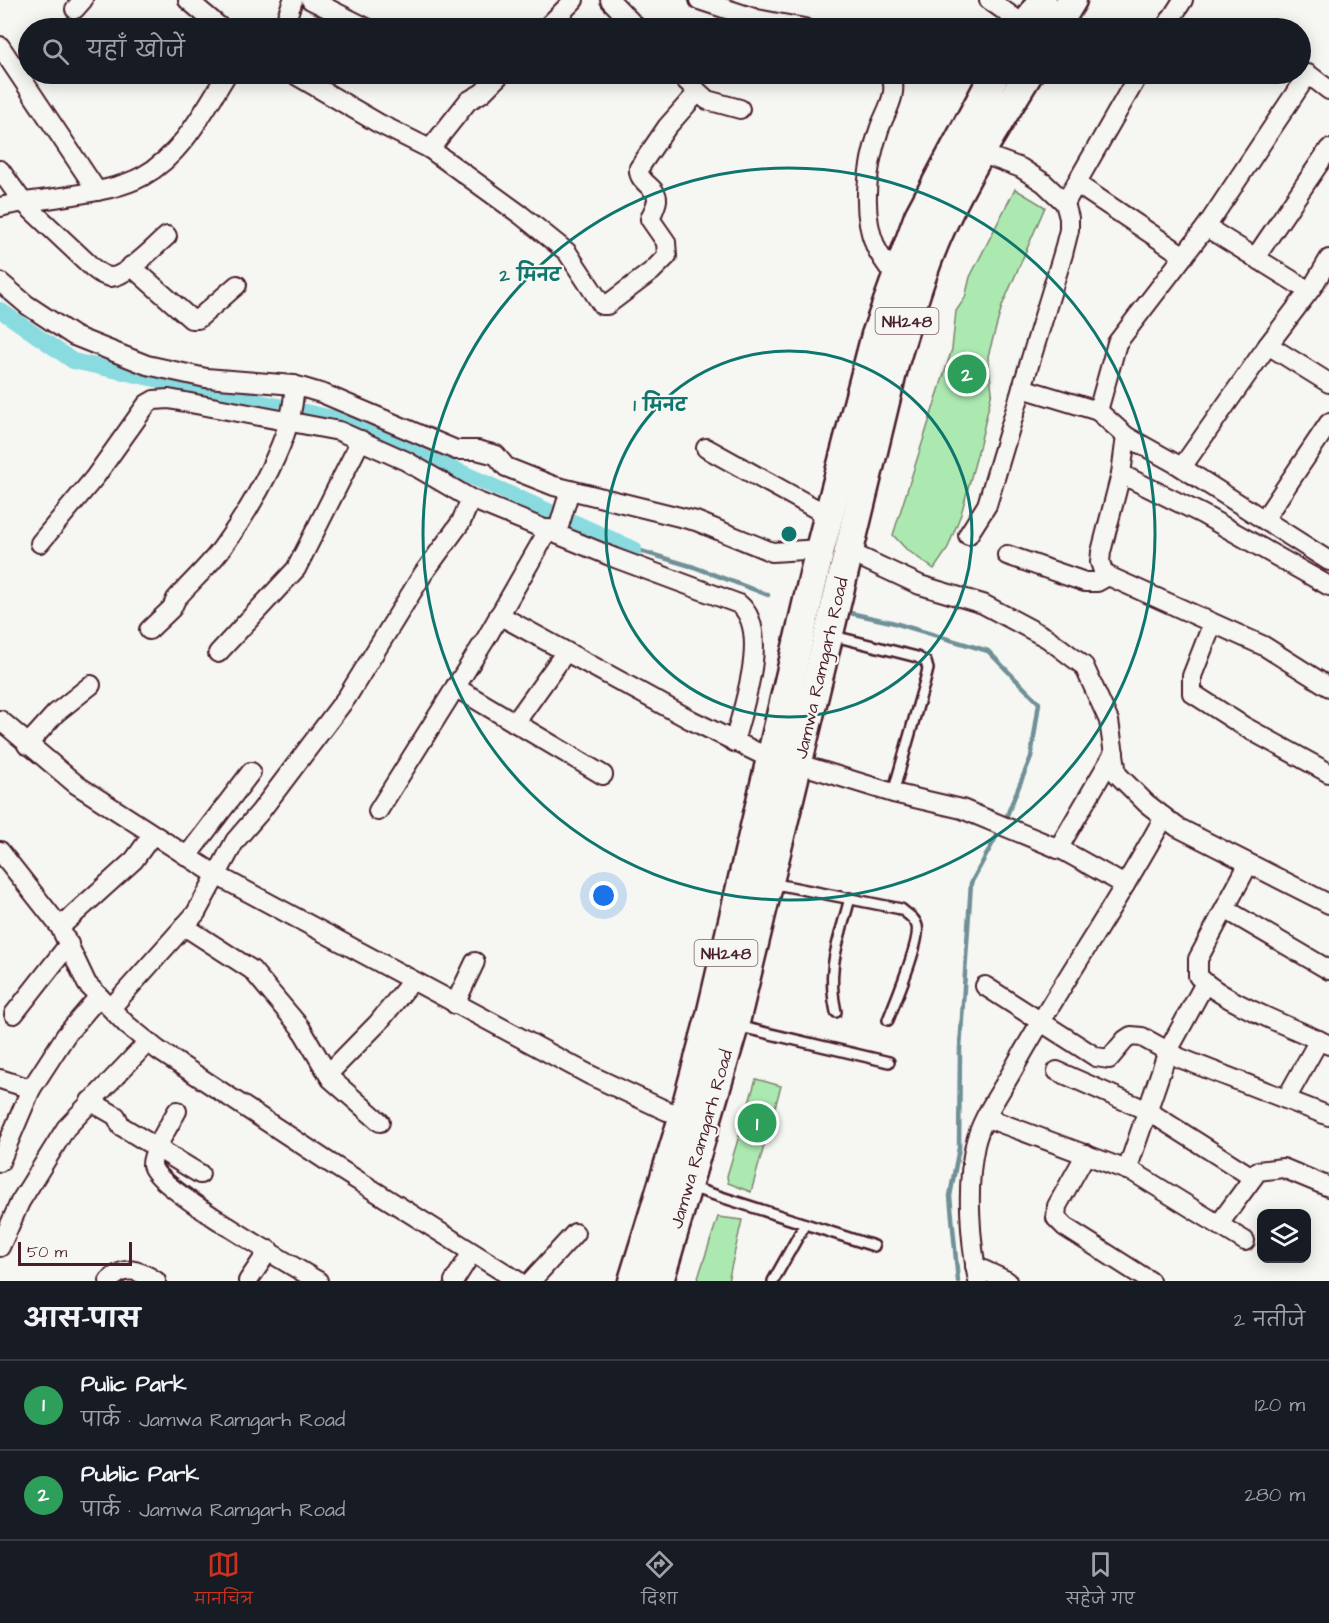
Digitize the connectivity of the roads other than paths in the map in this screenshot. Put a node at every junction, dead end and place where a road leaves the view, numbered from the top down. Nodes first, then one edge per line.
1 (188, 0) edge
2 (293, 0) edge
3 (311, 0) edge
4 (574, 0) edge
5 (610, 0) edge
6 (699, 0) edge
7 (989, 0) edge
8 (1042, 0) edge
9 (1072, 0) edge
10 (1183, 0) edge
11 (209, 18) edge
12 (287, 18) edge
13 (347, 18) edge
14 (556, 18) edge
15 (627, 18) edge
16 (754, 18) edge
17 (1013, 18) edge
18 (1031, 18) edge
19 (1061, 18) edge
20 (1172, 18) edge
21 (0, 46) edge
22 (18, 73) edge
23 (1311, 76) edge
24 (26, 84) edge
25 (221, 84) edge
26 (311, 84) edge
27 (491, 84) edge
28 (688, 84) edge
29 (893, 84) edge
30 (992, 84) edge
31 (1021, 84) edge
32 (1133, 84) edge
33 (1301, 84) edge
34 (1329, 90) edge
35 (697, 93) junction
36 (740, 108) dead end
37 (430, 149) junction
38 (1329, 149) edge
39 (968, 158) junction
40 (0, 170) edge
41 (1077, 184) junction
42 (98, 191) junction
43 (23, 202) junction
44 (1065, 203) junction
45 (0, 207) edge
46 (1206, 227) junction
47 (166, 236) dead end
48 (1184, 256) junction
49 (1255, 258) junction
50 (1329, 259) edge
51 (131, 266) junction
52 (896, 277) junction
53 (0, 282) edge
54 (237, 285) dead end
55 (1309, 291) junction
56 (1268, 345) junction
57 (1328, 380) edge
58 (1022, 388) junction
59 (294, 389) junction
60 (1098, 411) junction
61 (291, 417) junction
62 (1329, 423) edge
63 (1126, 436) junction
64 (361, 440) junction
65 (706, 448) dead end
66 (1182, 467) junction
67 (1121, 474) junction
68 (568, 497) junction
69 (471, 499) junction
70 (829, 516) junction
71 (1265, 519) junction
72 (555, 529) junction
73 (968, 535) dead end
74 (40, 543) dead end
75 (834, 550) junction
76 (1007, 555) dead end
77 (1329, 561) edge
78 (1108, 576) junction
79 (1329, 586) edge
80 (499, 615) junction
81 (1212, 625) junction
82 (820, 626) junction
83 (149, 630) dead end
84 (218, 653) dead end
85 (565, 653) junction
86 (91, 685) dead end
87 (455, 687) junction
88 (1329, 687) edge
89 (0, 720) edge
90 (515, 723) junction
91 (734, 742) junction
92 (27, 745) junction
93 (1114, 753) junction
94 (771, 759) junction
95 (799, 764) junction
96 (251, 772) dead end
97 (1329, 773) edge
98 (603, 776) dead end
99 (893, 793) junction
100 (378, 811) dead end
101 (1164, 817) junction
102 (152, 834) junction
103 (1058, 849) junction
104 (0, 851) edge
105 (187, 856) junction
106 (1248, 865) junction
107 (218, 876) junction
108 (770, 883) junction
109 (1125, 885) junction
110 (850, 898) junction
111 (1329, 904) edge
112 (1225, 909) junction
113 (184, 926) junction
114 (65, 935) junction
115 (475, 962) dead end
116 (1329, 970) edge
117 (412, 981) junction
118 (1205, 983) junction
119 (985, 987) dead end
120 (105, 1002) junction
121 (455, 1004) junction
122 (836, 1012) dead end
123 (14, 1014) dead end
124 (888, 1020) dead end
125 (1040, 1022) junction
126 (734, 1026) junction
127 (148, 1042) junction
128 (1324, 1042) edge
129 (1168, 1051) junction
130 (889, 1062) dead end
131 (1057, 1071) dead end
132 (328, 1074) junction
133 (0, 1079) edge
134 (31, 1089) junction
135 (1286, 1099) junction
136 (90, 1101) junction
137 (177, 1111) dead end
138 (1148, 1111) junction
139 (684, 1115) junction
140 (1329, 1116) edge
141 (987, 1118) junction
142 (380, 1122) dead end
143 (158, 1149) junction
144 (1086, 1154) junction
145 (0, 1162) edge
146 (1127, 1170) junction
147 (200, 1174) dead end
148 (1252, 1178) junction
149 (676, 1182) junction
150 (1329, 1187) edge
151 (804, 1224) junction
152 (1219, 1224) junction
153 (575, 1233) dead end
154 (1245, 1241) dead end
155 (0, 1246) edge
156 (874, 1246) dead end
157 (269, 1250) junction
158 (471, 1254) junction
159 (977, 1273) edge
160 (109, 1281) edge
161 (156, 1281) edge
162 (248, 1281) edge
163 (318, 1281) edge
164 (454, 1281) edge
165 (518, 1281) edge
166 (531, 1281) edge
167 (633, 1281) edge
168 (659, 1281) edge
169 (772, 1281) edge
170 (1007, 1281) edge
171 (1150, 1281) edge

1 - 11 street
2 - 12 street
3 - 13 street
4 - 14 street
5 - 15 street
6 - 16 street
7 - 17 street
8 - 18 highway
9 - 19 highway
10 - 20 street
21 - 22 street
23 - 34 street
24 - 42 street
25 - 42 street
26 - 37 street
27 - 37 street
28 - 35 street
29 - 52 street
30 - 39 highway, Jamwa Ramgarh Road / NH248
31 - 39 highway, Jamwa Ramgarh Road / NH248
32 - 41 street
33 - 46 street
35 - 36 street
35 - 37 street
38 - 49 street
39 - 44 street
39 - 52 highway, Jamwa Ramgarh Road / NH248
39 - 75 highway, Jamwa Ramgarh Road / NH248
40 - 43 street
41 - 44 street
41 - 48 street
42 - 43 street
43 - 45 street
43 - 51 street
44 - 58 street
46 - 48 street
46 - 49 street
47 - 51 street
48 - 60 street
49 - 55 street
50 - 55 street
51 - 54 street
52 - 70 highway, Jamwa Ramgarh Road / NH248
53 - 59 street
55 - 56 street
56 - 57 street
56 - 66 street
58 - 60 street
58 - 73 street
59 - 61 street
59 - 68 street
60 - 63 street
61 - 64 street
61 - 74 street
61 - 83 street
62 - 71 street
63 - 66 street
63 - 67 street
64 - 69 street
64 - 84 street
65 - 70 street
66 - 71 street
67 - 78 street
67 - 79 street
68 - 72 street
68 - 75 street
69 - 72 street
69 - 107 street
70 - 75 highway, Jamwa Ramgarh Road / NH248
71 - 77 street
72 - 80 street
72 - 91 street
75 - 82 highway, Jamwa Ramgarh Road / NH248
75 - 93 street
76 - 78 street
78 - 81 street
80 - 85 street
80 - 87 street
81 - 88 street
81 - 97 street
82 - 94 highway, Jamwa Ramgarh Road / NH248
82 - 95 highway, Jamwa Ramgarh Road / NH248
82 - 99 lane
85 - 90 street
85 - 91 street
86 - 92 street
87 - 90 street
87 - 100 street
89 - 92 street
90 - 98 street
91 - 94 street
92 - 102 street
93 - 101 street
93 - 103 street
94 - 139 highway, Jamwa Ramgarh Road / NH248
95 - 99 street
95 - 108 highway, Jamwa Ramgarh Road / NH248
96 - 105 street
99 - 103 street
101 - 106 street
101 - 109 street
102 - 105 street
102 - 114 street
103 - 109 street
104 - 114 street
105 - 107 street
106 - 111 street
106 - 112 street
107 - 113 street
107 - 117 street
108 - 110 lane
108 - 126 highway, Jamwa Ramgarh Road / NH248
109 - 125 street
110 - 122 lane
110 - 124 lane
112 - 116 street
112 - 118 street
113 - 120 street
113 - 132 street
114 - 120 street
114 - 123 street
115 - 121 street
117 - 121 street
117 - 132 street
118 - 128 street
118 - 129 street
119 - 125 street
120 - 127 street
120 - 134 street
121 - 139 street
125 - 129 street
125 - 141 street
126 - 130 lane
126 - 149 highway, Jamwa Ramgarh Road / NH248
127 - 136 street
127 - 158 street
128 - 135 street
129 - 135 street
129 - 138 street
131 - 138 street
132 - 142 street
133 - 134 street
134 - 145 street
135 - 140 street
136 - 143 street
136 - 155 street
137 - 143 street
138 - 146 street
138 - 148 street
139 - 149 highway, Jamwa Ramgarh Road / NH248
141 - 144 street
141 - 159 street
143 - 147 street
143 - 157 street
144 - 146 street
144 - 171 street
146 - 152 street
148 - 150 street
148 - 152 street
149 - 151 lane
149 - 167 highway, Jamwa Ramgarh Road / NH248
149 - 168 highway, Jamwa Ramgarh Road / NH248
151 - 156 lane
151 - 169 lane
152 - 154 street
153 - 166 street
157 - 162 street
157 - 163 street
158 - 164 street
158 - 165 street
159 - 170 street
160 - 161 street

